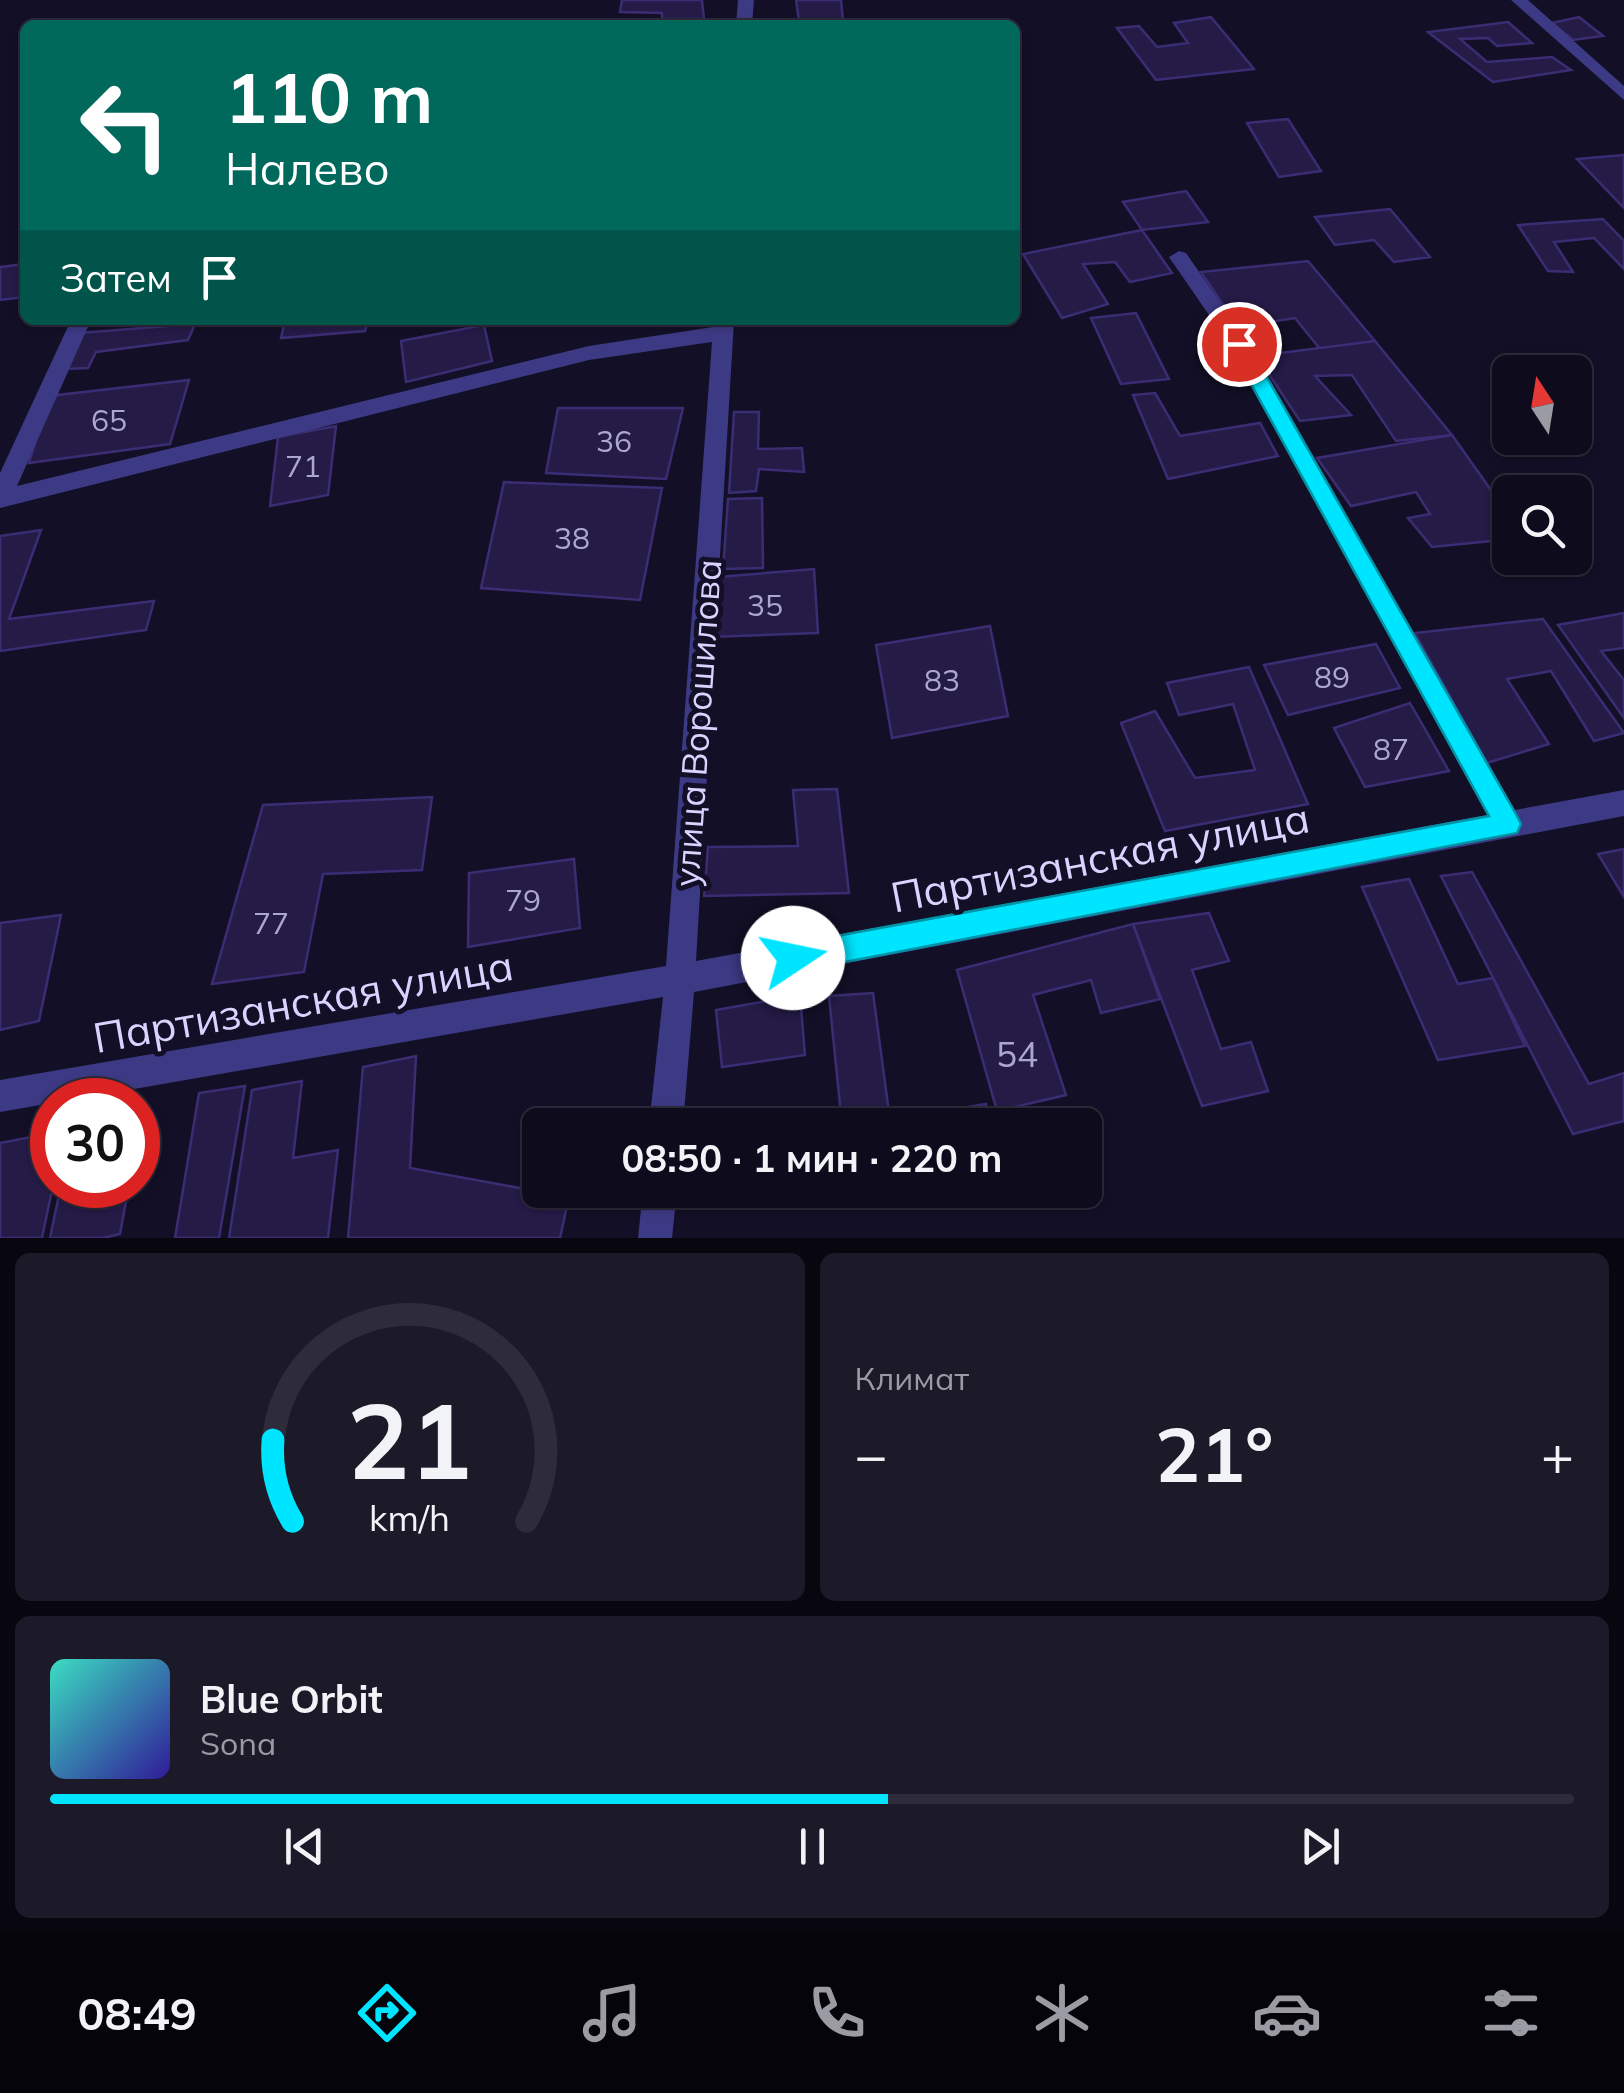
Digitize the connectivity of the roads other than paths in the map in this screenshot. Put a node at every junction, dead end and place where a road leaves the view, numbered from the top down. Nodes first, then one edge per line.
1 (1520, 0) edge
2 (1624, 95) edge
3 (1180, 257) dead end
4 (79, 325) edge
5 (724, 327) edge
6 (0, 498) edge
7 (1624, 803) edge
8 (1508, 824) junction
9 (680, 979) junction
10 (0, 1096) edge
11 (668, 1108) edge
12 (658, 1208) edge
13 (655, 1238) edge

1 - 2 street
3 - 8 street
4 - 6 street
5 - 6 street
5 - 9 street, улица Ворошилова
7 - 8 street, Партизанская улица
8 - 9 street, Партизанская улица
9 - 10 street, Партизанская улица
9 - 11 street, улица Ворошилова
12 - 13 street

